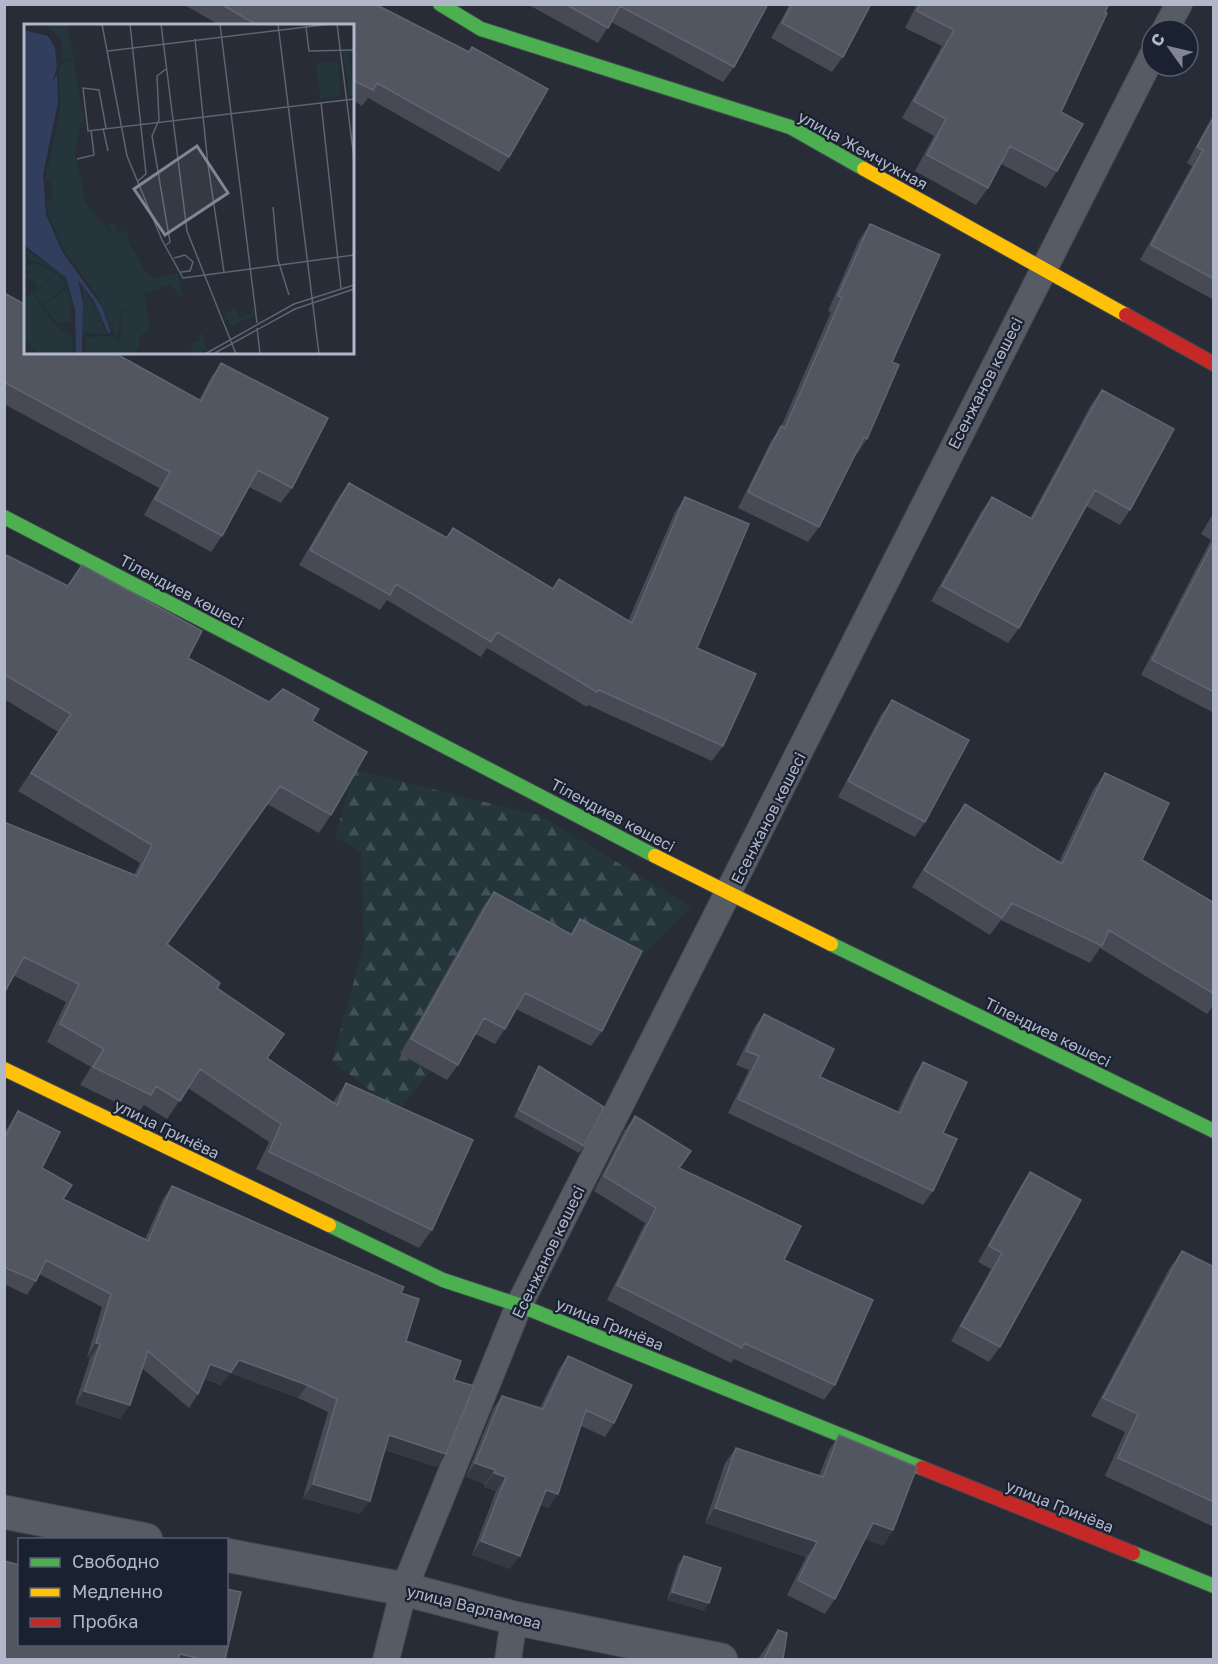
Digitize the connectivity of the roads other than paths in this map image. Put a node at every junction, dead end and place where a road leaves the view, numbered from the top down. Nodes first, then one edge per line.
1 (440, 4) edge
2 (1179, 4) edge
3 (1172, 18) edge
4 (1141, 78) edge
5 (1041, 270) junction
6 (1214, 364) edge
7 (4, 517) edge
8 (730, 895) junction
9 (4, 1069) edge
10 (1214, 1131) edge
11 (519, 1305) junction
12 (4, 1512) edge
13 (141, 1538) edge
14 (228, 1555) edge
15 (1214, 1586) edge
16 (404, 1589) junction
17 (514, 1618) junction
18 (386, 1659) edge
19 (508, 1659) edge
20 (721, 1659) edge

1 - 5 street, улица Жемчужная
2 - 3 lane
4 - 5 lane, Есенжанов көшесі
5 - 6 street, улица Жемчужная
5 - 8 lane, Есенжанов көшесі
7 - 8 street, Тілендиев көшесі
8 - 10 street, Тілендиев көшесі
8 - 11 lane, Есенжанов көшесі
9 - 11 street, улица Гринёва
11 - 15 street, улица Гринёва
11 - 16 lane, Есенжанов көшесі
12 - 13 street
14 - 16 street, улица Варламова
16 - 17 street, улица Варламова
16 - 18 lane, Есенжанов көшесі
17 - 19 lane
17 - 20 street, улица Варламова

